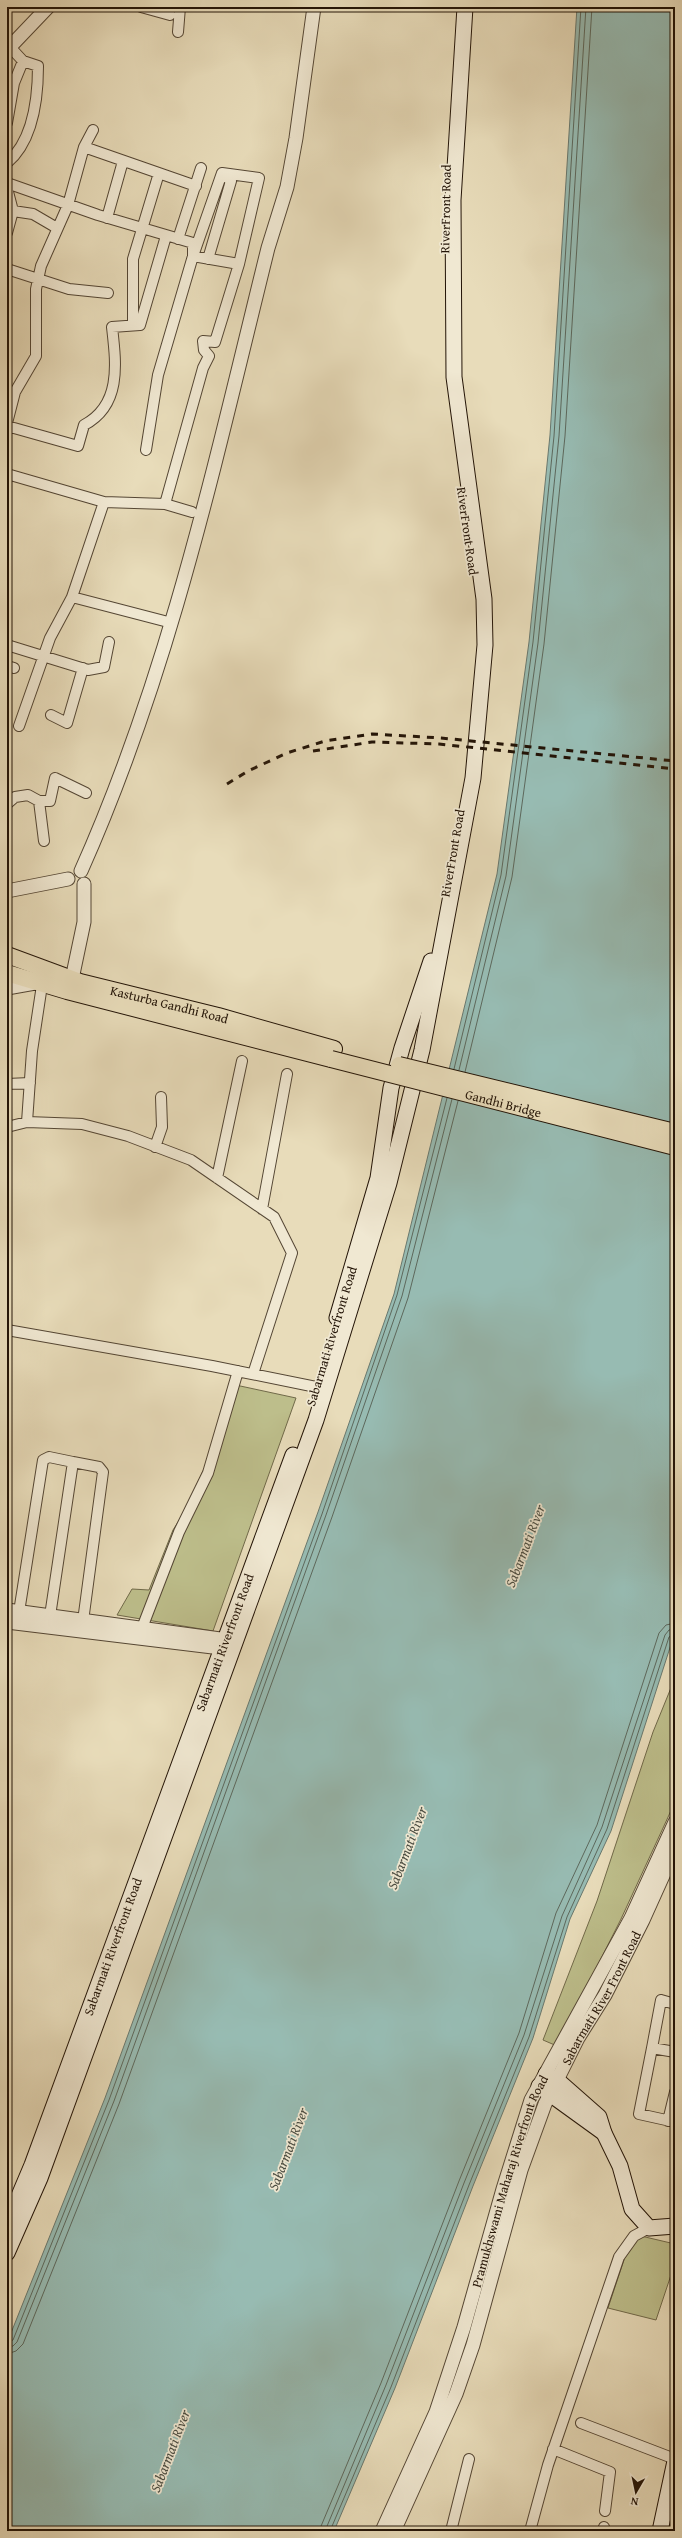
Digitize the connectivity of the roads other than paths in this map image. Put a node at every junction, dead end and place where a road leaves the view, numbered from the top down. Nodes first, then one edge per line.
1 (141, 7) edge
2 (180, 7) edge
3 (314, 7) edge
4 (456, 7) edge
5 (465, 7) edge
6 (43, 9) edge
7 (170, 15) dead end
8 (178, 32) dead end
9 (9, 49) edge
10 (23, 60) junction
11 (7, 123) edge
12 (93, 130) dead end
13 (84, 147) junction
14 (123, 160) junction
15 (7, 163) edge
16 (201, 168) dead end
17 (160, 173) junction
18 (222, 173) junction
19 (7, 183) edge
20 (196, 186) junction
21 (7, 188) edge
22 (68, 205) junction
23 (13, 210) junction
24 (107, 218) junction
25 (57, 228) junction
26 (142, 229) junction
27 (7, 233) edge
28 (166, 236) junction
29 (178, 239) junction
30 (193, 256) junction
31 (208, 259) junction
32 (239, 264) junction
33 (7, 269) edge
34 (38, 280) junction
35 (108, 293) dead end
36 (133, 325) junction
37 (10, 397) edge
38 (8, 417) edge
39 (7, 428) edge
40 (146, 450) dead end
41 (7, 474) edge
42 (104, 502) junction
43 (165, 504) junction
44 (192, 512) dead end
45 (72, 597) junction
46 (172, 622) junction
47 (109, 642) dead end
48 (7, 645) edge
49 (44, 656) junction
50 (83, 668) junction
51 (51, 715) dead end
52 (19, 726) dead end
53 (86, 793) dead end
54 (39, 801) junction
55 (7, 804) edge
56 (44, 841) dead end
57 (81, 871) junction
58 (68, 879) junction
59 (84, 884) junction
60 (7, 891) edge
61 (7, 955) edge
62 (11, 977) edge
63 (72, 979) junction
64 (39, 984) junction
65 (7, 988) edge
66 (402, 1048) joint
67 (333, 1054) junction
68 (242, 1061) dead end
69 (287, 1074) dead end
70 (30, 1083) junction
71 (7, 1084) edge
72 (412, 1095) joint
73 (161, 1097) dead end
74 (27, 1122) junction
75 (7, 1127) edge
76 (675, 1132) edge
77 (155, 1147) junction
78 (675, 1147) edge
79 (217, 1178) junction
80 (262, 1209) junction
81 (7, 1330) edge
82 (238, 1371) junction
83 (253, 1374) junction
84 (321, 1387) junction
85 (73, 1462) junction
86 (13, 1611) edge
87 (50, 1616) junction
88 (83, 1621) junction
89 (7, 1622) edge
90 (142, 1628) junction
91 (228, 1645) junction
92 (675, 1822) edge
93 (675, 1849) edge
94 (675, 2004) edge
95 (652, 2048) junction
96 (675, 2052) edge
97 (548, 2083) junction
98 (675, 2092) edge
99 (672, 2122) edge
100 (7, 2224) edge
101 (675, 2226) edge
102 (649, 2228) junction
103 (7, 2253) edge
104 (581, 2423) dead end
105 (553, 2449) junction
106 (469, 2459) dead end
107 (675, 2460) edge
108 (605, 2511) dead end
109 (382, 2531) edge
110 (394, 2531) edge
111 (451, 2531) edge
112 (530, 2531) edge
113 (660, 2531) edge

1 - 7 street
2 - 8 street
3 - 46 street
4 - 66 main road, RiverFront Road
5 - 72 main road, RiverFront Road
6 - 9 street
9 - 10 street
10 - 11 street
10 - 15 street
12 - 13 street
13 - 14 street
13 - 22 street
14 - 17 street
14 - 24 street
16 - 20 street
17 - 20 street
17 - 26 street
18 - 30 street
18 - 31 street
18 - 32 street
19 - 22 street
20 - 29 street
21 - 23 street
22 - 24 street
22 - 25 street
23 - 25 street
23 - 27 street
24 - 26 street
25 - 34 street
26 - 28 street
26 - 36 street
28 - 29 street
28 - 36 street
29 - 30 street
30 - 31 street
30 - 40 street
31 - 32 street
32 - 43 street
33 - 34 street
34 - 35 street
34 - 37 street
36 - 39 street
37 - 38 street
41 - 42 street
42 - 43 street
42 - 45 street
43 - 44 street
45 - 46 street
45 - 49 street
46 - 57 street
47 - 50 street
48 - 49 street
49 - 50 street
49 - 52 street
50 - 51 street
53 - 54 street
54 - 55 street
54 - 56 street
57 - 58 street
57 - 59 street
58 - 59 street
58 - 60 street
59 - 63 street
61 - 63 main road, Kasturba Gandhi Road
62 - 64 main road, Kasturba Gandhi Road
63 - 67 main road, Kasturba Gandhi Road
64 - 65 street
64 - 67 main road, Kasturba Gandhi Road
64 - 70 street
66 - 84 main road, Sabarmati Riverfront Road
67 - 76 main road, Gandhi Bridge, bridge
67 - 78 main road, Gandhi Bridge, bridge
68 - 79 street
69 - 80 street
70 - 71 street
70 - 74 street
72 - 84 main road, Sabarmati Riverfront Road
73 - 77 street
74 - 75 street
74 - 77 street
77 - 79 street
79 - 80 street
80 - 83 street
81 - 82 street
82 - 83 street
82 - 90 street
83 - 84 street
84 - 91 main road, Sabarmati Riverfront Road
85 - 86 street
85 - 87 street
85 - 88 street
86 - 87 street
87 - 88 street
88 - 90 street
89 - 91 street
90 - 91 street
91 - 100 main road, Sabarmati Riverfront Road
91 - 103 main road, Sabarmati Riverfront Road
92 - 97 street, Pramukhswami Maharaj Riverfront Road
93 - 97 street, Sabarmati River Front Road
94 - 95 street
95 - 96 street
95 - 99 street
97 - 102 main road, Sabarmati River Front Road
97 - 109 street, Pramukhswami Maharaj Riverfront Road
97 - 110 street
98 - 99 street
101 - 102 main road
102 - 105 street
104 - 107 street
105 - 108 street
105 - 112 street
106 - 111 street
107 - 113 main road

